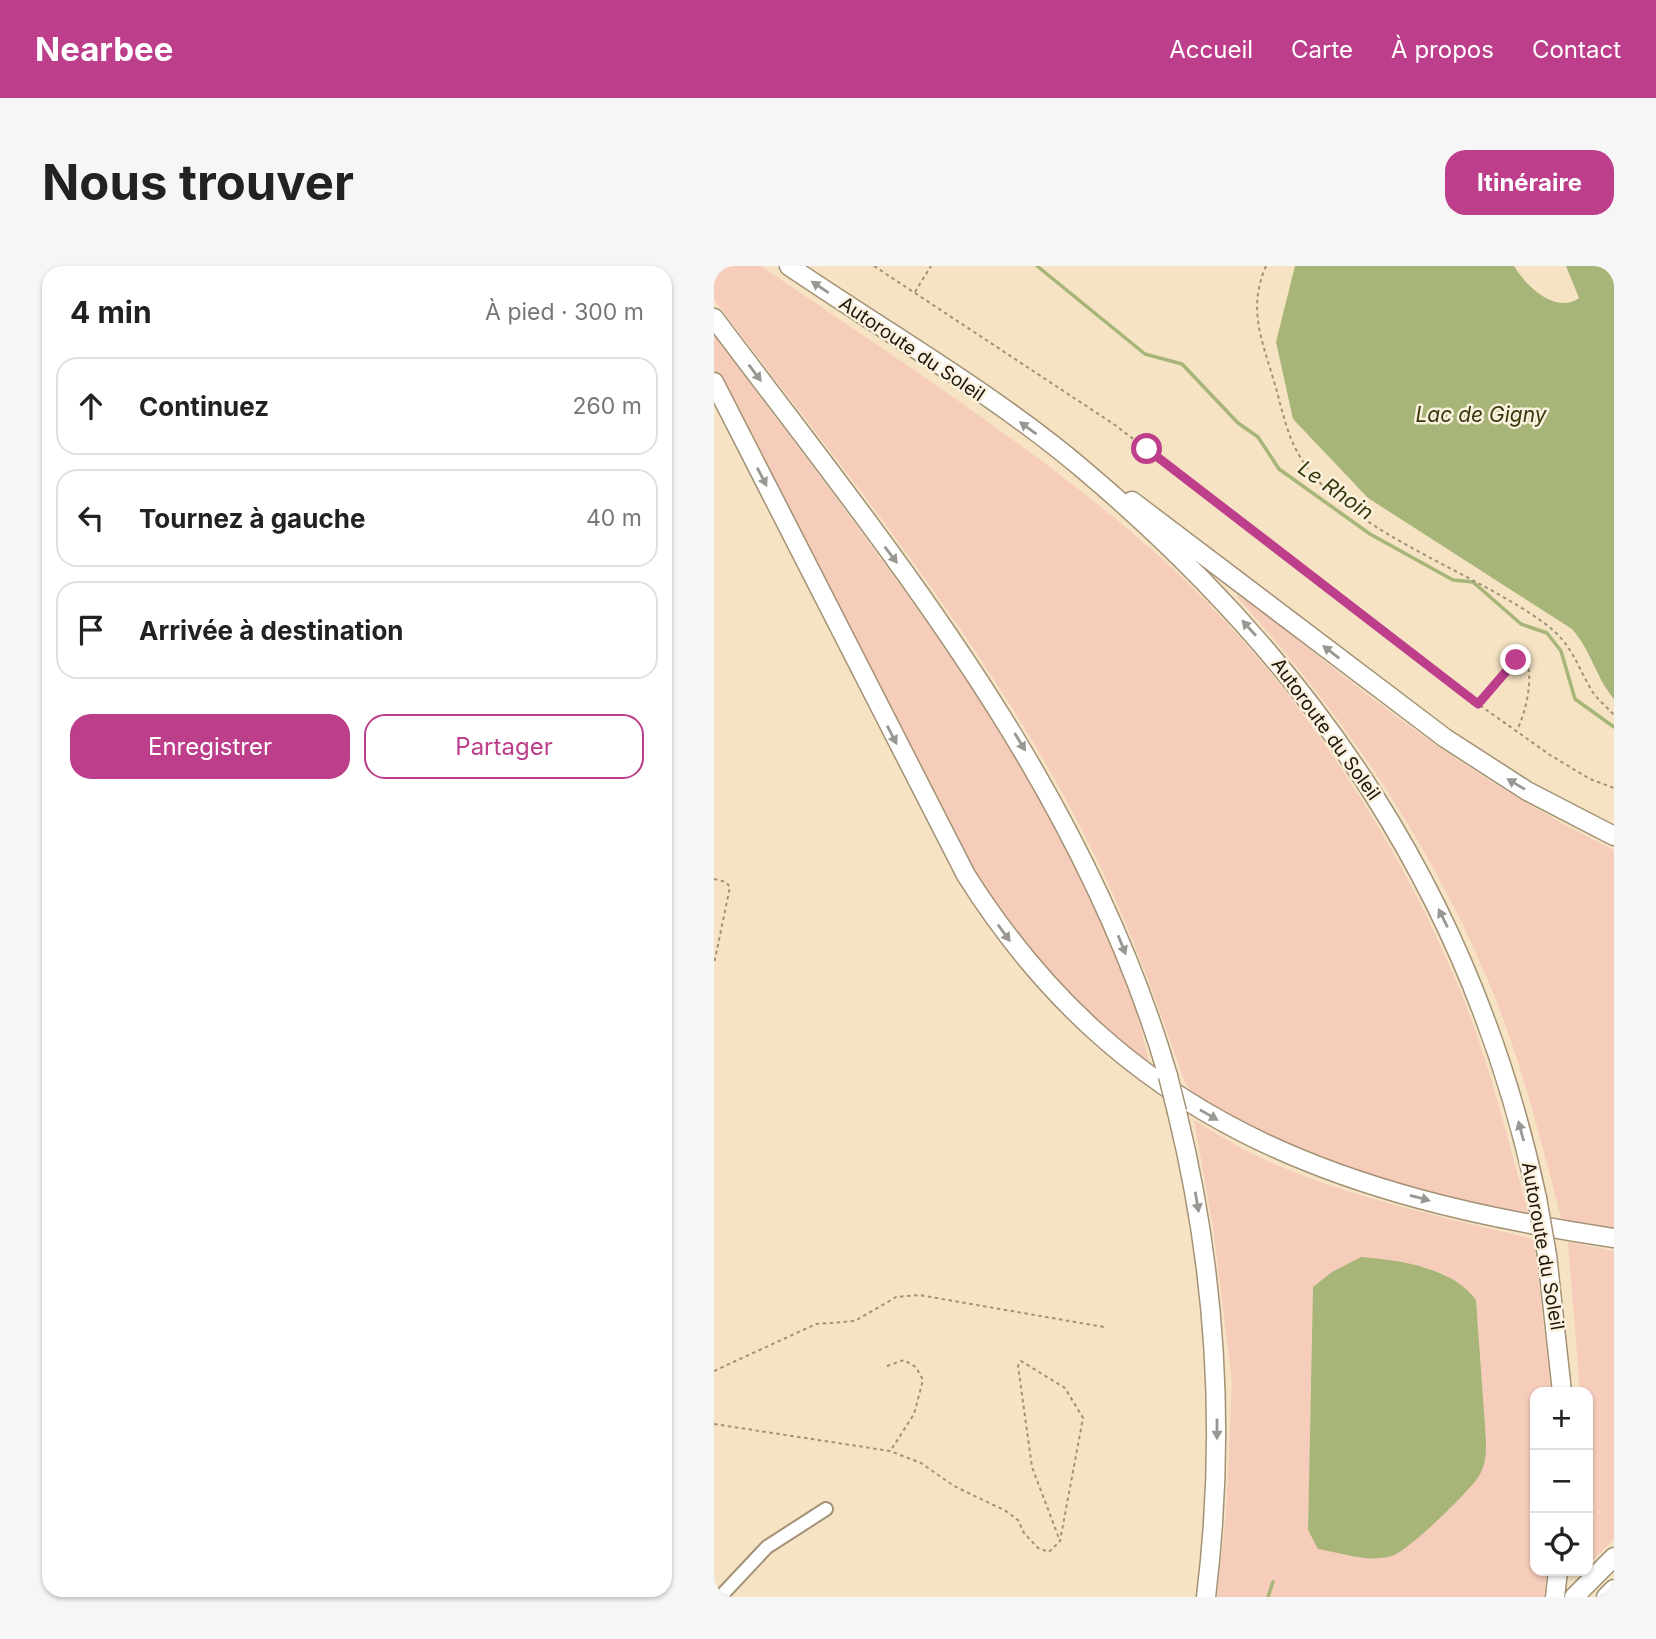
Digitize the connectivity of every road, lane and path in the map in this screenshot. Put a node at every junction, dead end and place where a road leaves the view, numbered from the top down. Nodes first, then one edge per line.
1 (789, 266) edge
2 (874, 266) edge
3 (931, 266) edge
4 (1266, 266) edge
5 (915, 292) junction
6 (714, 318) edge
7 (714, 382) edge
8 (1083, 469) junction
9 (1478, 704) junction
10 (1614, 715) edge
11 (1516, 731) junction
12 (1614, 788) edge
13 (1614, 836) edge
14 (714, 878) edge
15 (714, 964) edge
16 (1614, 1238) edge
17 (1104, 1326) dead end
18 (887, 1366) dead end
19 (714, 1371) edge
20 (1561, 1387) edge
21 (714, 1424) edge
22 (890, 1451) junction
23 (825, 1509) dead end
24 (1060, 1541) junction
25 (1614, 1557) edge
26 (1557, 1576) edge
27 (1614, 1589) edge
28 (720, 1597) edge
29 (1206, 1597) edge
30 (1555, 1597) edge
31 (1574, 1597) edge
32 (1606, 1597) edge

8 -> 1 highway, Autoroute du Soleil
2 - 5 path
3 - 5 path
4 - 10 path
5 - 9 path
6 -> 29 highway, bridge
7 -> 16 highway
13 -> 8 highway
20 -> 8 highway, Autoroute du Soleil, bridge
9 - 11 path
9 - 11 path
11 - 12 path
14 - 15 path
17 - 19 path
18 - 22 path
21 - 22 path
22 - 24 path
23 - 28 lane
24 - 24 path
25 - 31 highway
26 - 30 highway
27 - 32 highway

